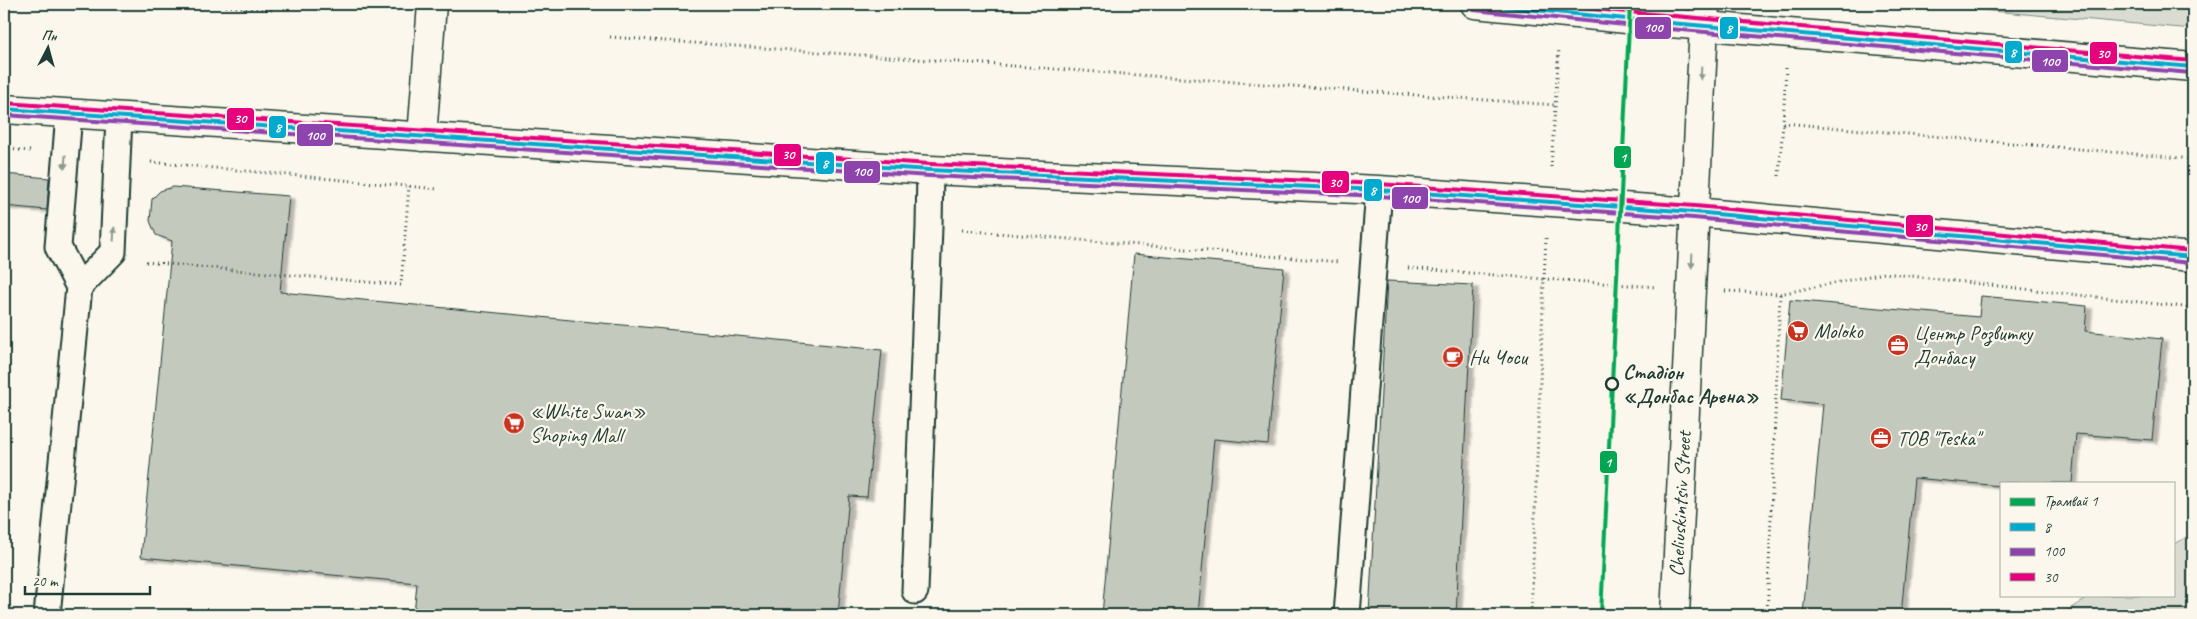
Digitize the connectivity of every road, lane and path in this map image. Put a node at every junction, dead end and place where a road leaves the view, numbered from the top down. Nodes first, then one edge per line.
1 (201, 4) edge
2 (432, 4) edge
3 (1475, 4) edge
4 (274, 10) dead end
5 (1704, 14) edge
6 (1788, 32) junction
7 (610, 37) dead end
8 (2193, 67) edge
9 (1556, 105) dead end
10 (4, 109) edge
11 (69, 114) junction
12 (120, 117) junction
13 (1783, 123) junction
14 (422, 137) junction
15 (4, 149) edge
16 (65, 154) junction
17 (117, 159) junction
18 (2193, 159) edge
19 (930, 170) junction
20 (1779, 176) dead end
21 (409, 186) junction
22 (438, 189) dead end
23 (1379, 190) junction
24 (1694, 212) junction
25 (2193, 257) edge
26 (142, 262) dead end
27 (79, 287) junction
28 (1780, 294) dead end
29 (916, 592) dead end
30 (47, 615) edge
31 (1347, 615) edge
32 (1675, 615) edge
33 (1768, 615) edge

1 - 4 path
2 - 14 main road
3 - 5 main road
5 - 6 main road
5 -> 24 main road, Cheliuskintsiv Street
6 - 8 main road
6 - 13 path
7 - 9 path
10 - 11 main road
11 - 12 main road
11 - 16 lane
12 - 14 main road
12 - 17 lane
13 - 18 path
13 - 20 path
14 - 19 main road
15 - 16 path
16 -> 27 lane
17 - 21 path
27 -> 17 lane
19 - 23 main road
19 - 29 lane
21 - 22 path
21 - 26 path
23 - 24 main road
23 - 31 lane
24 - 25 main road
24 -> 32 main road, Cheliuskintsiv Street
27 - 30 lane
28 - 33 path

